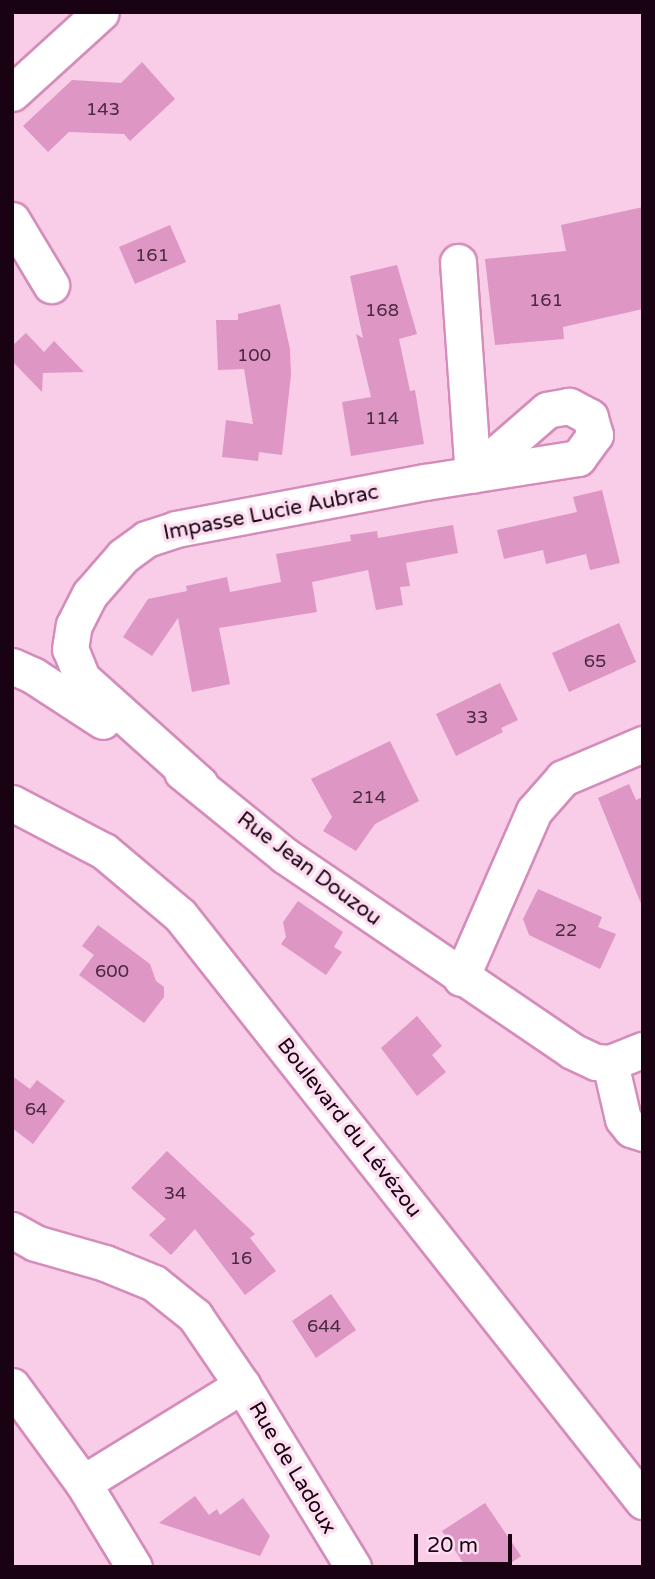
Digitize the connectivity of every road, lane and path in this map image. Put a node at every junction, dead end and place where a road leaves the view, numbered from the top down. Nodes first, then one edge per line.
1 (101, 12) edge
2 (12, 93) edge
3 (12, 220) edge
4 (458, 262) dead end
5 (51, 285) dead end
6 (12, 666) edge
7 (643, 744) edge
8 (200, 784) junction
9 (12, 803) edge
10 (461, 978) junction
11 (643, 1049) edge
12 (610, 1063) junction
13 (643, 1133) edge
14 (12, 1230) edge
15 (242, 1385) junction
16 (12, 1387) edge
17 (83, 1483) junction
18 (643, 1501) edge
19 (134, 1567) edge
20 (353, 1567) edge

1 - 2 street
3 - 5 street
4 - 8 street, Impasse Lucie Aubrac
6 - 8 street, Rue Jean Douzou
7 - 10 street
8 - 10 street, Rue Jean Douzou
9 - 18 street, Boulevard du Lévézou
10 - 12 street, Rue Jean Douzou
11 - 12 street
12 - 13 street
14 - 15 street
15 - 17 street, Rue de Ladoux
15 - 20 street, Rue de Ladoux
16 - 17 street
17 - 19 street

